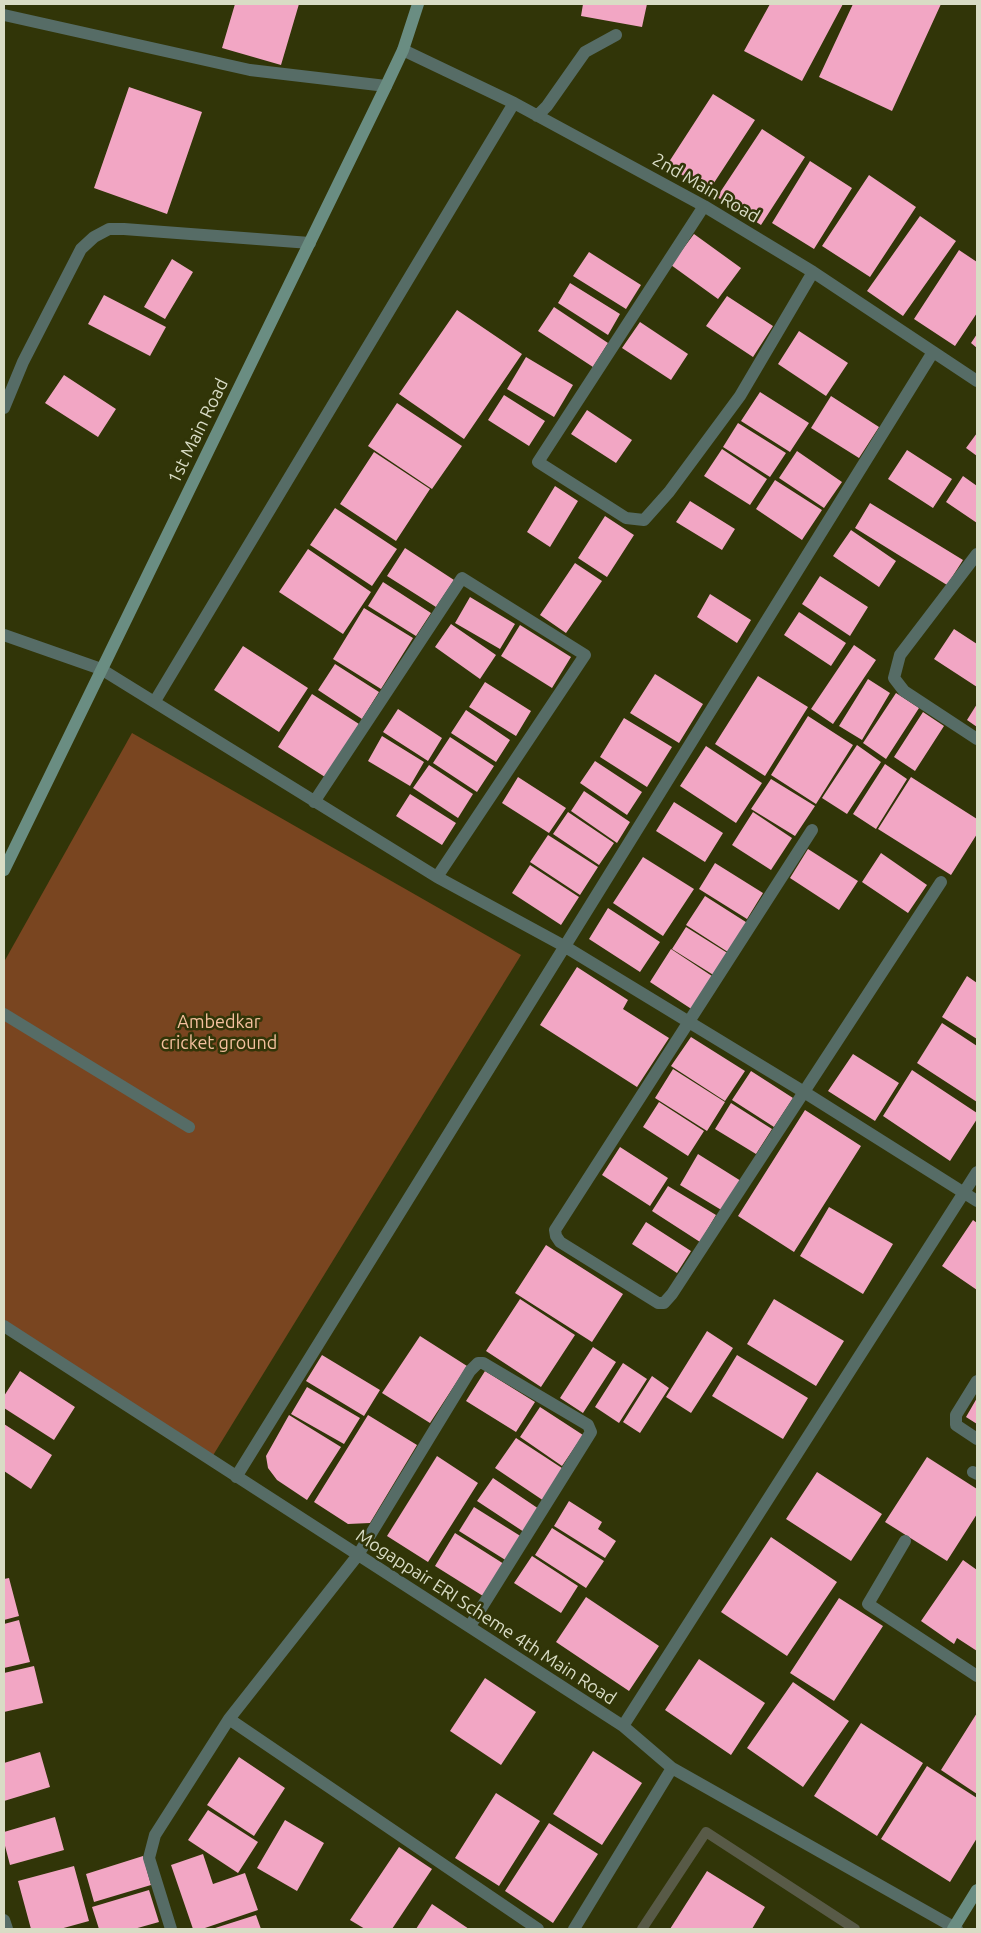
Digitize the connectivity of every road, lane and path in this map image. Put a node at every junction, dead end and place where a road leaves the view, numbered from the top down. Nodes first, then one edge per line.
1 (418, 4) edge
2 (4, 15) edge
3 (616, 35) dead end
4 (404, 50) junction
5 (386, 86) junction
6 (514, 103) junction
7 (538, 116) junction
8 (704, 206) junction
9 (310, 243) junction
10 (813, 272) junction
11 (933, 352) junction
12 (977, 381) edge
13 (4, 408) edge
14 (977, 554) edge
15 (4, 635) edge
16 (101, 669) junction
17 (155, 701) junction
18 (977, 739) edge
19 (314, 802) junction
20 (812, 830) dead end
21 (4, 870) edge
22 (437, 877) junction
23 (941, 882) dead end
24 (564, 946) junction
25 (4, 1014) edge
26 (689, 1022) junction
27 (804, 1092) junction
28 (189, 1127) dead end
29 (977, 1172) edge
30 (964, 1193) junction
31 (977, 1201) edge
32 (6, 1332) edge
33 (977, 1380) edge
34 (977, 1439) edge
35 (236, 1477) junction
36 (905, 1540) dead end
37 (358, 1555) junction
38 (470, 1626) junction
39 (977, 1676) edge
40 (229, 1719) junction
41 (623, 1726) junction
42 (672, 1768) junction
43 (977, 1890) edge
44 (4, 1920) edge
45 (7, 1929) edge
46 (172, 1929) edge
47 (538, 1929) edge
48 (574, 1929) edge
49 (955, 1929) edge

1 - 4 street, 1st Main Road
2 - 5 street
3 - 7 street
4 - 5 street, 1st Main Road
4 - 6 street, 2nd Main Road
5 - 9 street, 1st Main Road
6 - 7 street, 2nd Main Road
6 - 17 street
7 - 8 street, 2nd Main Road
8 - 10 street, 2nd Main Road
8 - 10 street
9 - 13 street
9 - 16 street, 1st Main Road
10 - 11 street, 2nd Main Road
11 - 12 street, 2nd Main Road
11 - 24 street
14 - 18 street
15 - 16 street
16 - 17 street
16 - 21 street, 1st Main Road
17 - 19 street
19 - 22 street
19 - 22 street
20 - 26 street
22 - 24 street
23 - 27 street
24 - 26 street
24 - 35 street
25 - 28 street
26 - 27 street
26 - 27 street
27 - 30 street
29 - 30 street
30 - 31 street
30 - 41 street
32 - 35 street, Mogappair ERI Scheme 4th Main Road
33 - 34 street
35 - 37 street, Mogappair ERI Scheme 4th Main Road
36 - 39 street
37 - 38 street, Mogappair ERI Scheme 4th Main Road
37 - 38 street
37 - 40 street
38 - 41 street, Mogappair ERI Scheme 4th Main Road
40 - 46 street
40 - 47 street
41 - 42 street, Mogappair ERI Scheme 4th Main Road
42 - 48 street
42 - 49 street, Mogappair ERI Scheme 4th Main Road
43 - 49 street
44 - 45 street

